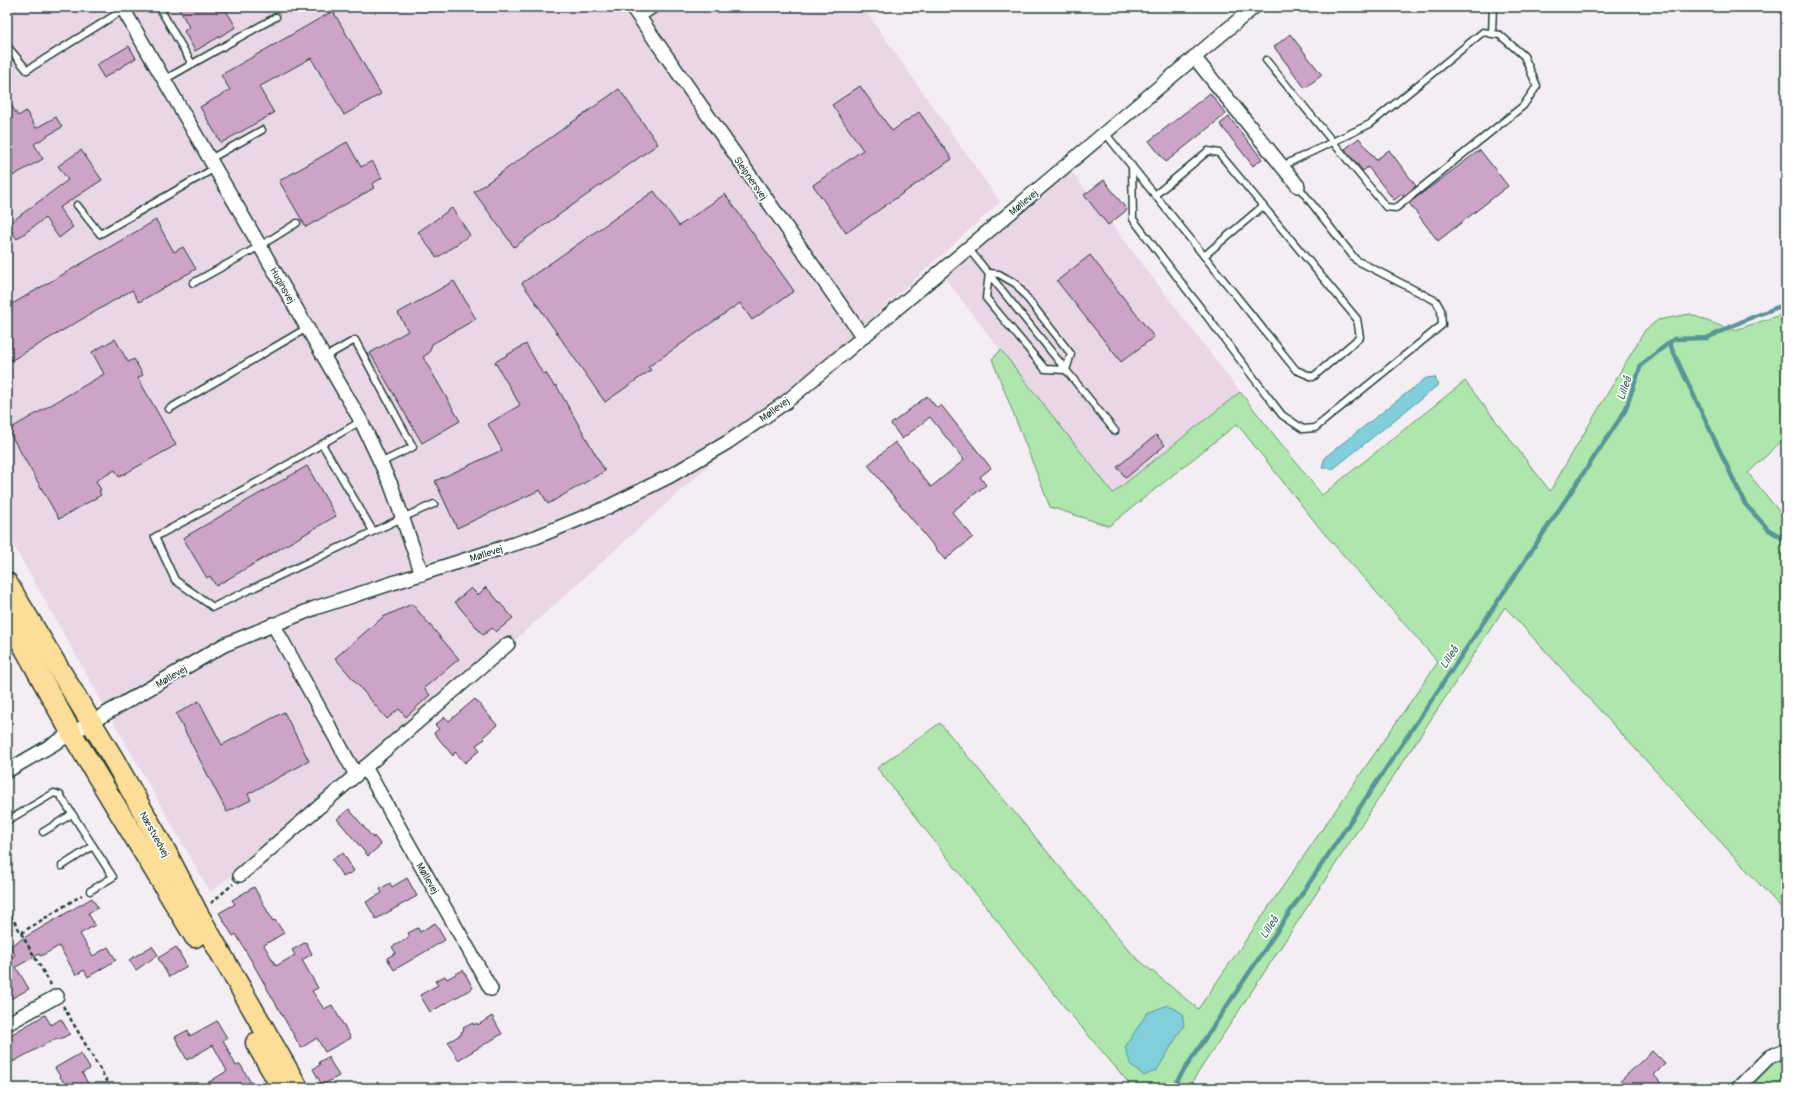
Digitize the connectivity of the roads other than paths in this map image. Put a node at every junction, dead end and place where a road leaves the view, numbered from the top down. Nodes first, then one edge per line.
1 (159, 7) edge
2 (632, 7) edge
3 (658, 7) edge
4 (1254, 7) edge
5 (1492, 7) edge
6 (122, 8) edge
7 (276, 17) dead end
8 (640, 19) junction
9 (1492, 34) junction
10 (7, 46) edge
11 (1194, 57) junction
12 (1266, 60) dead end
13 (192, 64) junction
14 (164, 80) junction
15 (262, 130) dead end
16 (1105, 133) junction
17 (1334, 142) junction
18 (212, 164) junction
19 (1132, 166) junction
20 (1282, 166) junction
21 (1298, 186) joint
22 (1155, 195) junction
23 (77, 204) dead end
24 (1263, 206) junction
25 (297, 223) dead end
26 (260, 246) junction
27 (968, 248) junction
28 (1204, 256) junction
29 (989, 274) junction
30 (193, 283) dead end
31 (307, 328) junction
32 (863, 337) junction
33 (325, 358) junction
34 (1066, 370) junction
35 (169, 408) dead end
36 (361, 421) junction
37 (1115, 431) dead end
38 (322, 444) junction
39 (380, 463) junction
40 (434, 504) dead end
41 (402, 518) junction
42 (373, 531) junction
43 (422, 574) junction
44 (7, 583) edge
45 (7, 616) edge
46 (273, 624) junction
47 (508, 644) dead end
48 (91, 722) junction
49 (72, 734) junction
50 (7, 771) edge
51 (361, 771) junction
52 (72, 814) junction
53 (7, 822) edge
54 (43, 832) dead end
55 (93, 846) junction
56 (62, 866) dead end
57 (240, 875) road end
58 (90, 891) road end
59 (491, 989) dead end
60 (57, 996) dead end
61 (7, 1024) edge
62 (1786, 1050) edge
63 (282, 1088) edge
64 (298, 1088) edge
65 (1738, 1088) edge

1 - 13 lane
2 - 8 street, Sleipnersvej
3 - 8 lane
4 - 11 street, Møllevej
5 - 9 lane
6 - 10 lane
6 - 14 street, Huginsvej
7 - 13 lane
8 - 32 street, Sleipnersvej
9 - 17 lane
9 - 17 lane
11 - 16 street, Møllevej
11 - 20 street
12 - 17 lane
13 - 14 lane
14 - 18 street, Huginsvej
15 - 18 lane
16 - 19 lane
16 - 27 street, Møllevej
17 - 20 lane
18 - 23 lane
18 - 26 street, Huginsvej
19 - 21 lane
19 - 22 lane
20 - 21 street
22 - 24 lane
22 - 28 lane
24 - 28 lane
24 - 28 lane
25 - 26 lane
26 - 30 lane
26 - 31 street, Huginsvej
27 - 29 lane
27 - 32 street, Møllevej
29 - 34 lane
29 - 34 lane
29 - 34 lane
31 - 33 street, Huginsvej
31 - 35 lane
32 - 43 street, Møllevej
33 - 36 street, Huginsvej
33 - 39 lane
34 - 37 lane
36 - 38 lane
36 - 39 street, Huginsvej
38 - 42 lane
38 - 42 lane
39 - 41 street, Huginsvej
40 - 41 lane
41 - 42 lane
41 - 43 street, Huginsvej
43 - 46 street, Møllevej
44 - 48 main road, Næstvedvej
45 - 49 main road, Næstvedvej
46 - 48 street, Møllevej
46 - 51 street, Møllevej
47 - 51 street
48 - 49 street, Møllevej
48 - 64 main road, Næstvedvej
49 - 50 street, Møllevej
49 - 63 main road, Næstvedvej
51 - 57 street
51 - 59 street, Møllevej
52 - 53 lane
52 - 54 lane
52 - 55 lane
55 - 56 lane
55 - 58 lane
60 - 61 street
62 - 65 street

